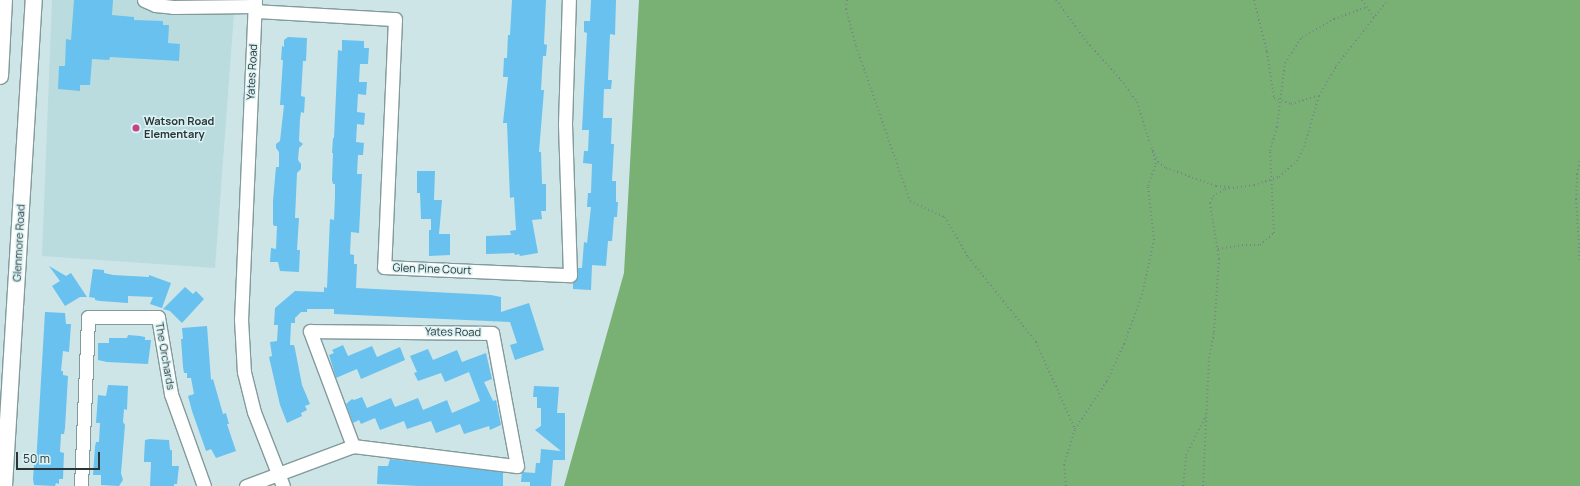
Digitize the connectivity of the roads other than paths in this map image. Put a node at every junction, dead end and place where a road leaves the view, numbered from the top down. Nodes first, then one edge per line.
1 (4, 0) edge
2 (34, 0) edge
3 (144, 0) edge
4 (569, 0) edge
5 (216, 3) edge
6 (255, 6) edge
7 (0, 76) edge
8 (353, 446) junction
9 (281, 480) edge
10 (4, 486) edge
11 (81, 486) edge
12 (204, 486) edge
13 (246, 486) edge

1 - 7 main road
2 - 10 main road, Glenmore Road
3 - 5 street
4 - 6 street, Glen Pine Court
5 - 6 street
6 - 9 street, Yates Road
8 - 8 street, Yates Road
8 - 9 street, Yates Road
9 - 13 street
11 - 12 street, The Orchards

